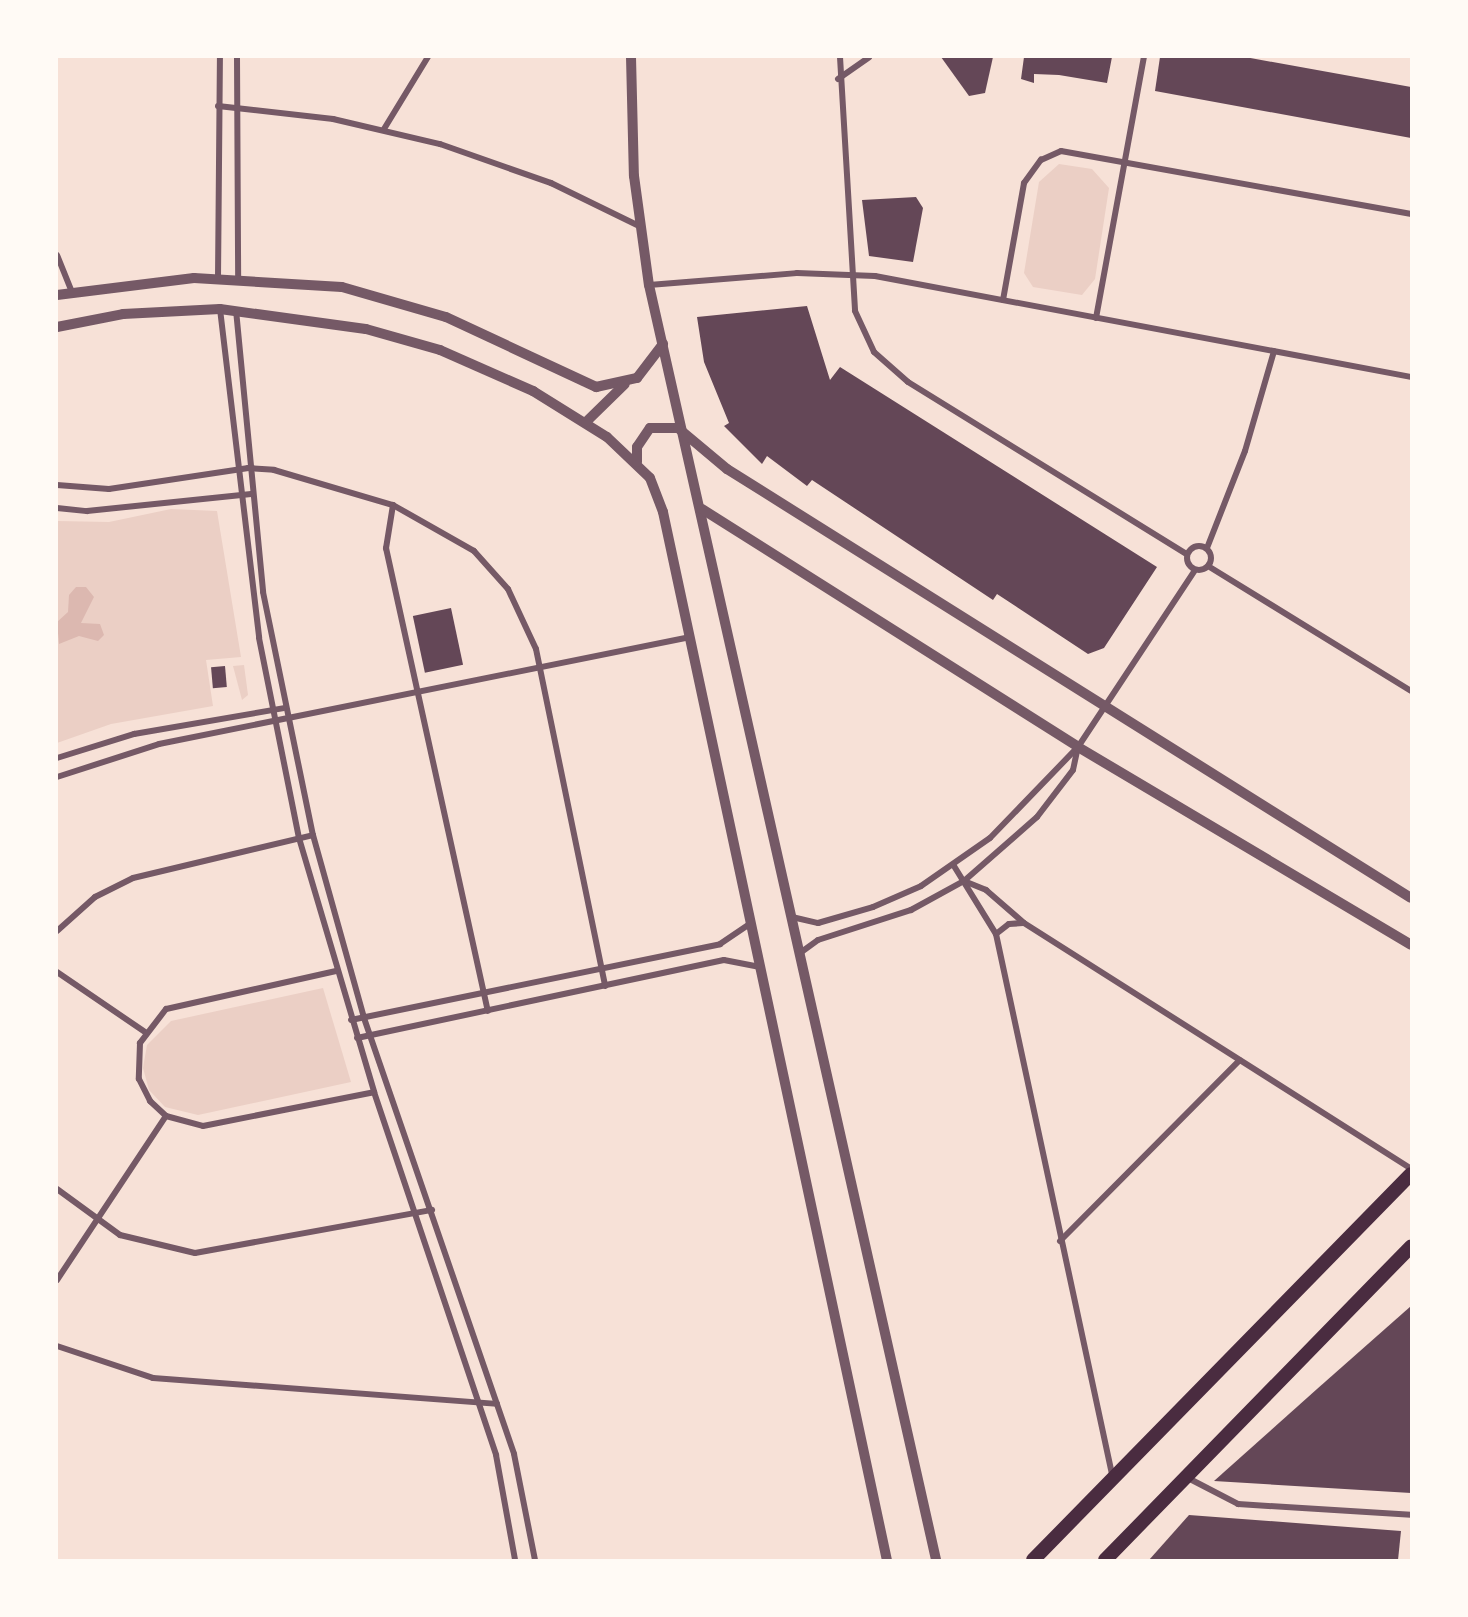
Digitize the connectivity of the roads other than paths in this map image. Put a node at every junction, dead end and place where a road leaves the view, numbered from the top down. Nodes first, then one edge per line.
1 (220, 57) edge
2 (237, 57) edge
3 (428, 57) edge
4 (631, 57) edge
5 (840, 57) edge
6 (869, 57) edge
7 (1144, 57) edge
8 (838, 79) junction
9 (218, 106) junction
10 (237, 107) junction
11 (384, 129) junction
12 (1125, 159) junction
13 (1411, 214) edge
14 (639, 226) junction
15 (57, 255) edge
16 (852, 274) junction
17 (218, 278) junction
18 (238, 278) junction
19 (649, 285) junction
20 (72, 292) junction
21 (57, 295) edge
22 (1003, 300) junction
23 (220, 309) junction
24 (236, 310) junction
25 (1096, 318) junction
26 (57, 327) edge
27 (663, 344) junction
28 (1274, 351) junction
29 (1411, 377) edge
30 (625, 384) junction
31 (586, 422) junction
32 (684, 432) junction
33 (637, 462) junction
34 (248, 468) junction
35 (236, 470) junction
36 (57, 485) edge
37 (251, 494) junction
38 (238, 495) junction
39 (393, 505) junction
40 (57, 508) edge
41 (702, 509) junction
42 (1207, 548) junction
43 (1187, 554) junction
44 (1208, 566) junction
45 (1195, 570) junction
46 (690, 637) junction
47 (539, 666) junction
48 (417, 689) junction
49 (1411, 691) edge
50 (1107, 704) junction
51 (284, 708) junction
52 (271, 711) junction
53 (286, 720) junction
54 (273, 723) junction
55 (1078, 747) junction
56 (57, 758) edge
57 (57, 777) edge
58 (314, 835) junction
59 (299, 838) junction
60 (954, 866) junction
61 (964, 881) junction
62 (1411, 898) edge
63 (792, 917) junction
64 (752, 923) junction
65 (1024, 923) junction
66 (57, 931) edge
67 (996, 934) junction
68 (1411, 945) edge
69 (800, 953) junction
70 (761, 967) junction
71 (601, 969) junction
72 (336, 971) junction
73 (57, 972) edge
74 (605, 986) junction
75 (484, 993) junction
76 (488, 1011) junction
77 (364, 1018) junction
78 (351, 1020) junction
79 (145, 1032) junction
80 (369, 1036) junction
81 (357, 1038) junction
82 (1240, 1060) junction
83 (374, 1092) junction
84 (166, 1116) junction
85 (1411, 1169) edge
86 (1411, 1174) edge
87 (57, 1190) edge
88 (432, 1210) junction
89 (414, 1214) junction
90 (95, 1222) junction
91 (1060, 1241) junction
92 (1411, 1246) edge
93 (57, 1280) edge
94 (57, 1346) edge
95 (479, 1404) junction
96 (497, 1404) junction
97 (1186, 1477) junction
98 (1113, 1479) junction
99 (1411, 1515) edge
100 (515, 1560) edge
101 (534, 1560) edge
102 (887, 1560) edge
103 (936, 1560) edge
104 (1033, 1560) edge
105 (1105, 1560) edge

1 - 9 street
2 - 10 street
3 - 11 street
4 - 14 street
5 - 8 street
6 - 8 street
7 - 12 street
8 - 16 street
9 - 10 street
9 - 17 street
10 - 11 street
10 - 18 street
11 - 14 street
12 - 13 street
12 - 22 street
12 - 25 street
14 - 19 street
15 - 20 street
16 - 19 street
16 - 22 street
16 - 43 street
17 - 18 street
17 - 20 street
18 - 30 street
19 - 27 street
20 - 21 street
22 - 25 street
23 - 24 street
23 - 26 street
23 - 35 street
24 - 31 street
24 - 34 street
25 - 28 street
27 - 30 street
27 - 32 street
28 - 29 street
28 - 42 street
30 - 31 street
31 - 33 street
32 - 33 street
32 - 41 street
32 - 50 street
33 - 46 street
34 - 35 street
34 - 37 street
34 - 39 street
35 - 36 street
35 - 38 street
37 - 38 street
37 - 51 street
38 - 40 street
38 - 52 street
39 - 47 street
39 - 48 street
41 - 55 street
41 - 63 street
42 - 43 street
42 - 44 street
43 - 45 street
44 - 45 street
44 - 49 street
45 - 50 street
46 - 47 street
46 - 64 street
47 - 48 street
47 - 71 street
48 - 53 street
48 - 75 street
50 - 55 street
50 - 62 street
51 - 52 street
51 - 53 street
52 - 54 street
52 - 56 street
53 - 54 street
53 - 58 street
54 - 57 street
54 - 59 street
55 - 60 street
55 - 61 street
55 - 68 street
58 - 59 street
58 - 77 street
59 - 66 street
59 - 72 street
60 - 61 street
60 - 63 street
61 - 65 street
61 - 67 street
61 - 69 street
63 - 69 street
64 - 70 street
64 - 71 street
65 - 67 street
65 - 82 street
67 - 91 street
69 - 103 street
70 - 74 street
70 - 102 street
71 - 74 street
71 - 75 street
72 - 78 street
72 - 79 street
73 - 79 street
74 - 76 street
75 - 76 street
75 - 77 street
76 - 80 street
77 - 78 street
77 - 80 street
78 - 81 street
79 - 84 street
80 - 81 street
80 - 88 street
81 - 83 street
82 - 85 street
82 - 91 street
83 - 84 street
83 - 89 street
84 - 90 street
86 - 98 main road
87 - 90 street
88 - 89 street
88 - 96 street
89 - 90 street
89 - 95 street
90 - 93 street
91 - 98 street
92 - 97 main road
94 - 95 street
95 - 96 street
95 - 100 street
96 - 101 street
97 - 99 street
97 - 105 main road
98 - 104 main road

